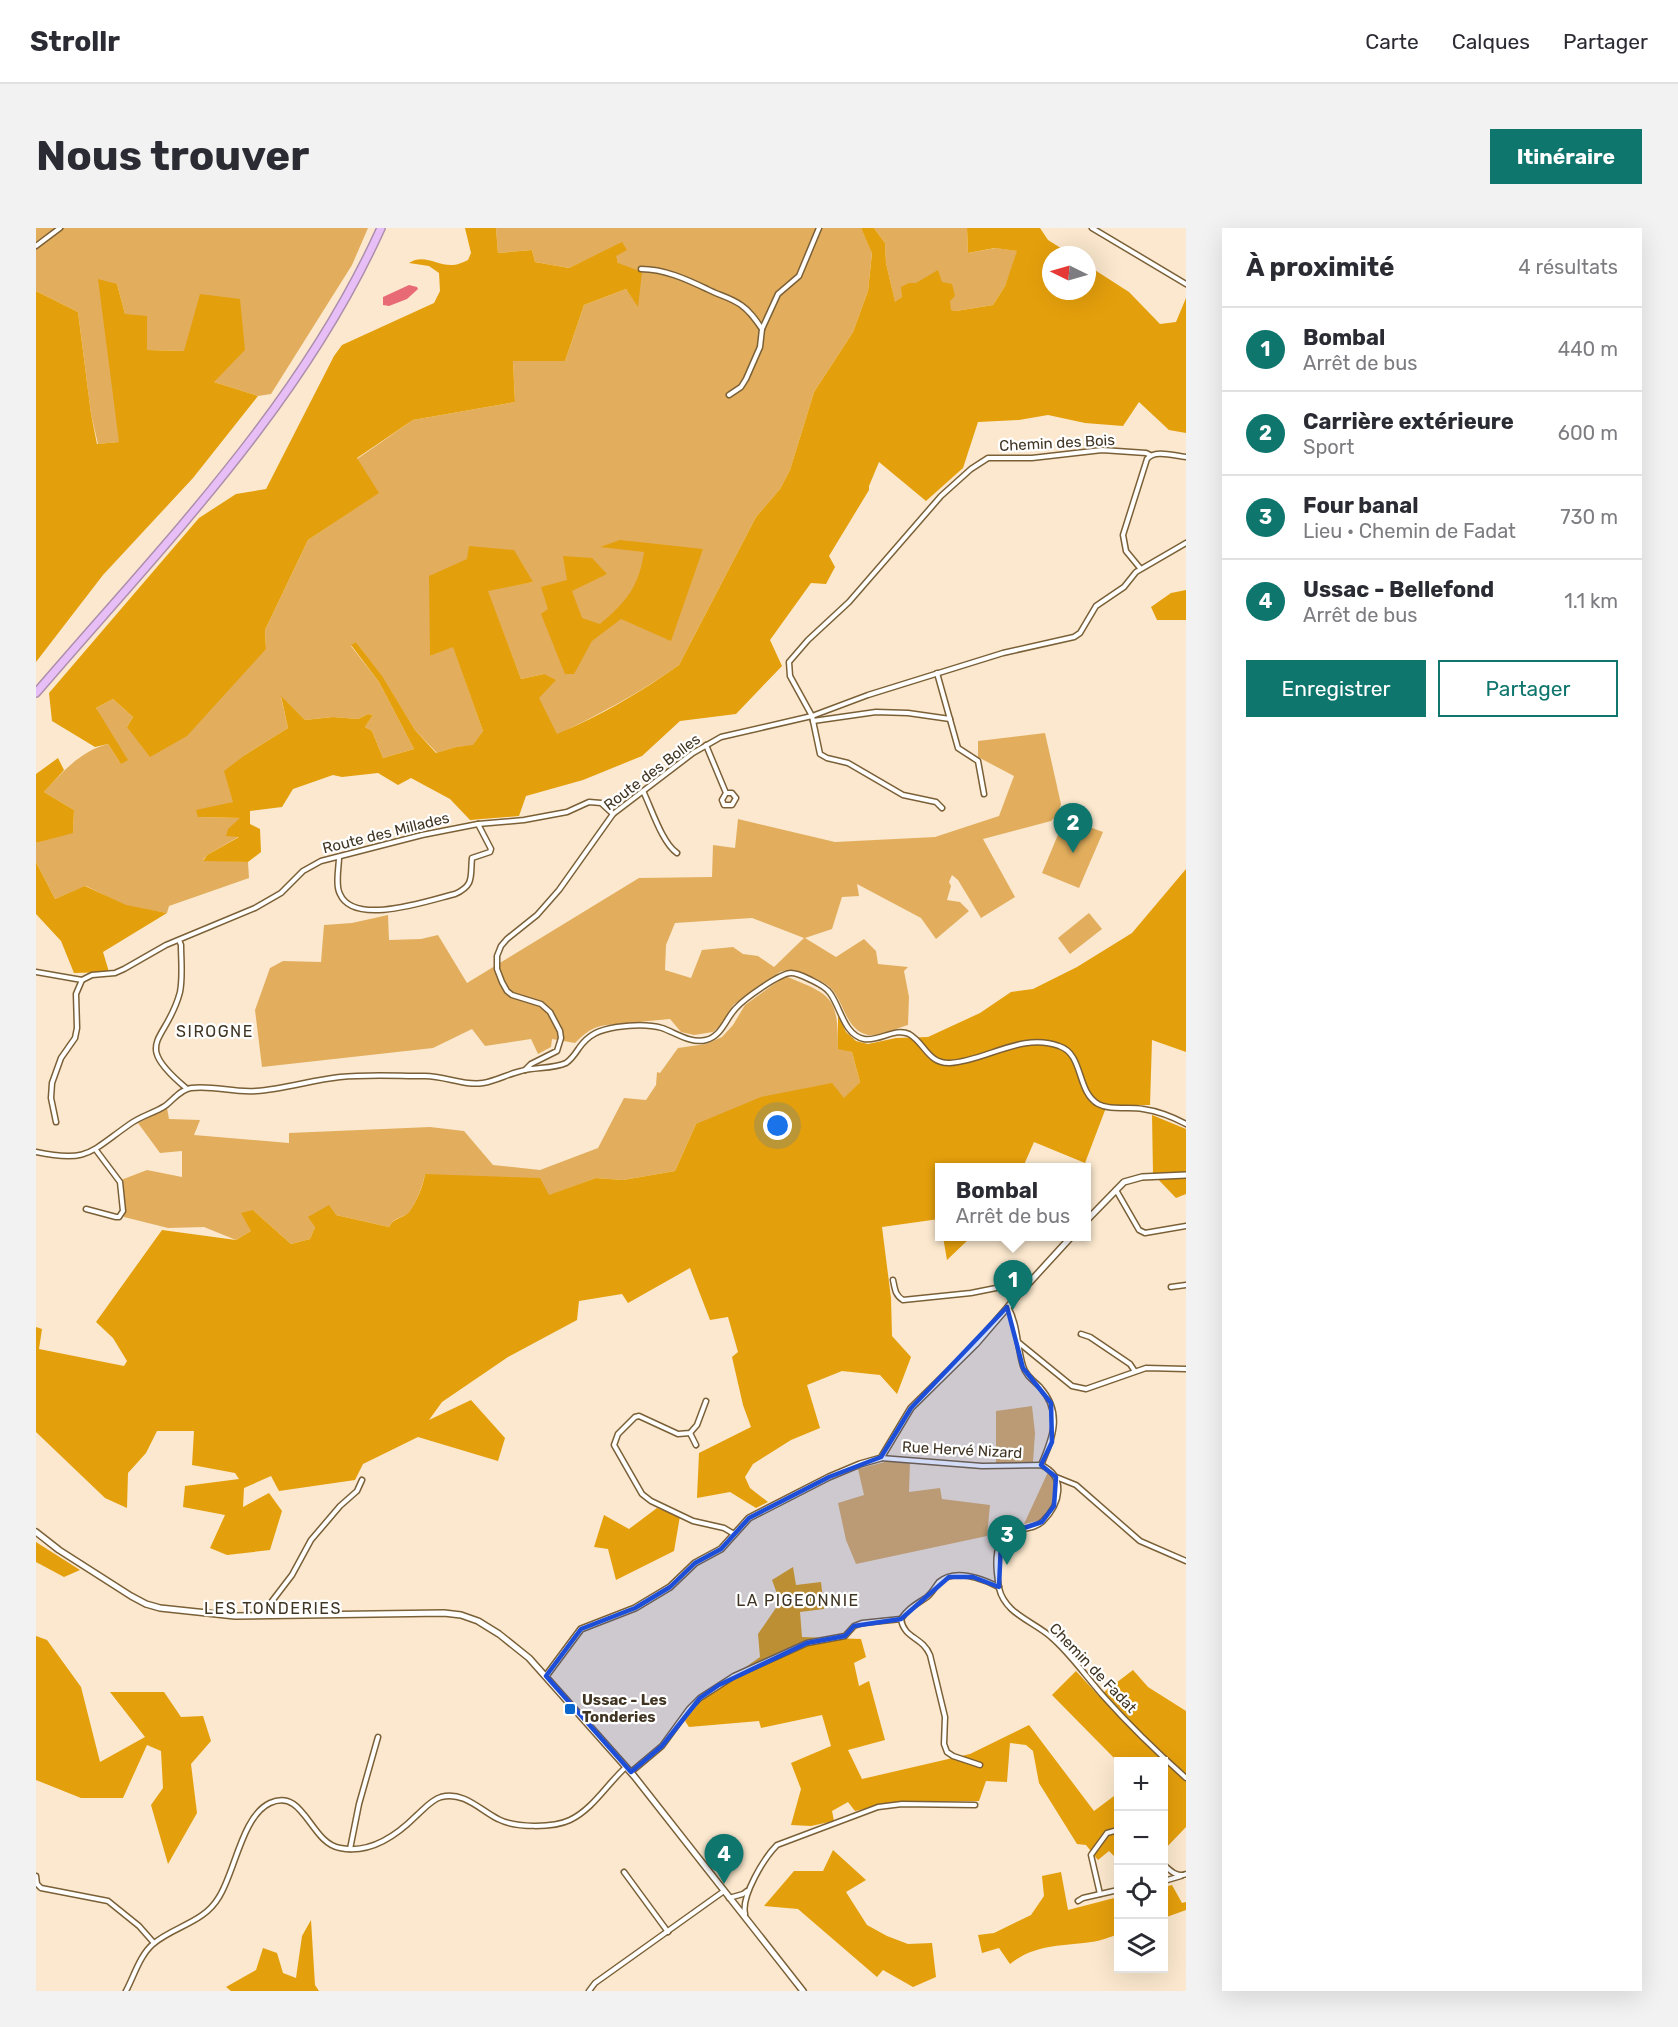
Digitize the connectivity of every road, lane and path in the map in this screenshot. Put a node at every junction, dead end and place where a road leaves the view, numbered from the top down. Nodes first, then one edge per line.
1 (60, 228) edge
2 (381, 228) edge
3 (819, 228) edge
4 (1092, 228) edge
5 (36, 246) edge
6 (641, 269) dead end
7 (1186, 284) edge
8 (762, 329) junction
9 (729, 395) dead end
10 (1150, 455) junction
11 (1186, 457) edge
12 (1186, 543) edge
13 (1140, 568) junction
14 (937, 673) junction
15 (36, 693) edge
16 (813, 718) junction
17 (950, 719) junction
18 (706, 745) junction
19 (643, 791) junction
20 (726, 793) dead end
21 (984, 794) dead end
22 (942, 808) dead end
23 (613, 814) junction
24 (478, 824) junction
25 (677, 853) dead end
26 (339, 856) junction
27 (179, 940) junction
28 (36, 972) edge
29 (82, 980) junction
30 (525, 1070) junction
31 (186, 1088) junction
32 (56, 1122) dead end
33 (1186, 1124) edge
34 (96, 1150) junction
35 (36, 1152) edge
36 (1186, 1175) edge
37 (1116, 1190) junction
38 (86, 1209) dead end
39 (1091, 1216) edge
40 (1186, 1226) edge
41 (1067, 1241) edge
42 (893, 1280) dead end
43 (1186, 1285) edge
44 (1171, 1287) dead end
45 (1019, 1294) junction
46 (1007, 1307) junction
47 (1081, 1335) dead end
48 (1018, 1342) junction
49 (1029, 1351) junction
50 (1022, 1361) junction
51 (1186, 1369) edge
52 (1135, 1370) junction
53 (706, 1401) dead end
54 (690, 1433) junction
55 (696, 1445) dead end
56 (881, 1458) junction
57 (1041, 1465) junction
58 (1056, 1477) junction
59 (362, 1480) dead end
60 (36, 1532) edge
61 (734, 1534) junction
62 (1186, 1561) edge
63 (999, 1587) junction
64 (265, 1615) junction
65 (901, 1619) junction
66 (546, 1676) junction
67 (378, 1737) dead end
68 (980, 1765) dead end
69 (627, 1767) junction
70 (631, 1773) junction
71 (1186, 1778) edge
72 (975, 1805) dead end
73 (1114, 1831) edge
74 (350, 1849) junction
75 (1168, 1868) edge
76 (624, 1872) dead end
77 (1184, 1875) edge
78 (36, 1876) edge
79 (1168, 1880) edge
80 (747, 1890) junction
81 (724, 1891) junction
82 (1114, 1891) edge
83 (1100, 1894) junction
84 (729, 1898) junction
85 (1078, 1900) dead end
86 (747, 1921) junction
87 (668, 1932) junction
88 (154, 1943) junction
89 (126, 1991) edge
90 (589, 1991) edge
91 (803, 1991) edge

1 - 5 street
2 - 15 highway
3 - 8 street
4 - 7 street
6 - 8 street
8 - 9 street
10 - 11 street, Chemin des Bois
10 - 13 street
10 - 16 street, Chemin des Bois
12 - 13 street
13 - 14 street, Route des Bolles
14 - 16 street, Route des Bolles
14 - 17 street
16 - 17 street
16 - 18 street, Route des Bolles
16 - 22 street, Chemin des Bois
17 - 21 street
18 - 19 street, Route des Bolles
18 - 20 street
19 - 23 street, Route des Bolles
19 - 25 street
23 - 24 street, Route des Millades
23 - 30 street, Route des Bolles
24 - 26 street, Route des Millades
24 - 26 street
26 - 27 street, Route des Millades
27 - 29 street, Route des Millades
27 - 31 street
28 - 29 street
29 - 32 street
30 - 31 street
30 - 33 street
31 - 34 street
34 - 35 street
34 - 38 street
36 - 37 main road
37 - 39 main road
37 - 40 street
41 - 45 main road
42 - 45 street
43 - 44 street
45 - 46 main road
46 - 48 street
46 - 56 main road
47 - 52 street
48 - 49 street
48 - 50 street
49 - 50 street
49 - 52 street
50 - 57 street
51 - 52 street
53 - 54 street
54 - 55 street
54 - 61 street
56 - 57 street, Rue Hervé Nizard
56 - 61 main road
57 - 58 street
58 - 62 street
58 - 63 street, Chemin de Fadat
59 - 64 street
60 - 64 main road
61 - 66 main road
63 - 65 street
63 - 71 street, Chemin de Fadat
64 - 66 main road
65 - 68 street
65 - 70 street
66 - 69 main road
67 - 74 street
69 - 70 main road
69 - 74 street
70 - 81 main road
72 - 80 street
73 - 83 street
74 - 88 street
75 - 77 street
76 - 87 street
77 - 79 street
78 - 88 street
80 - 84 street
80 - 86 street
81 - 84 main road
81 - 87 street
82 - 83 street
83 - 85 street
84 - 86 main road
86 - 91 main road
87 - 90 street
88 - 89 street

